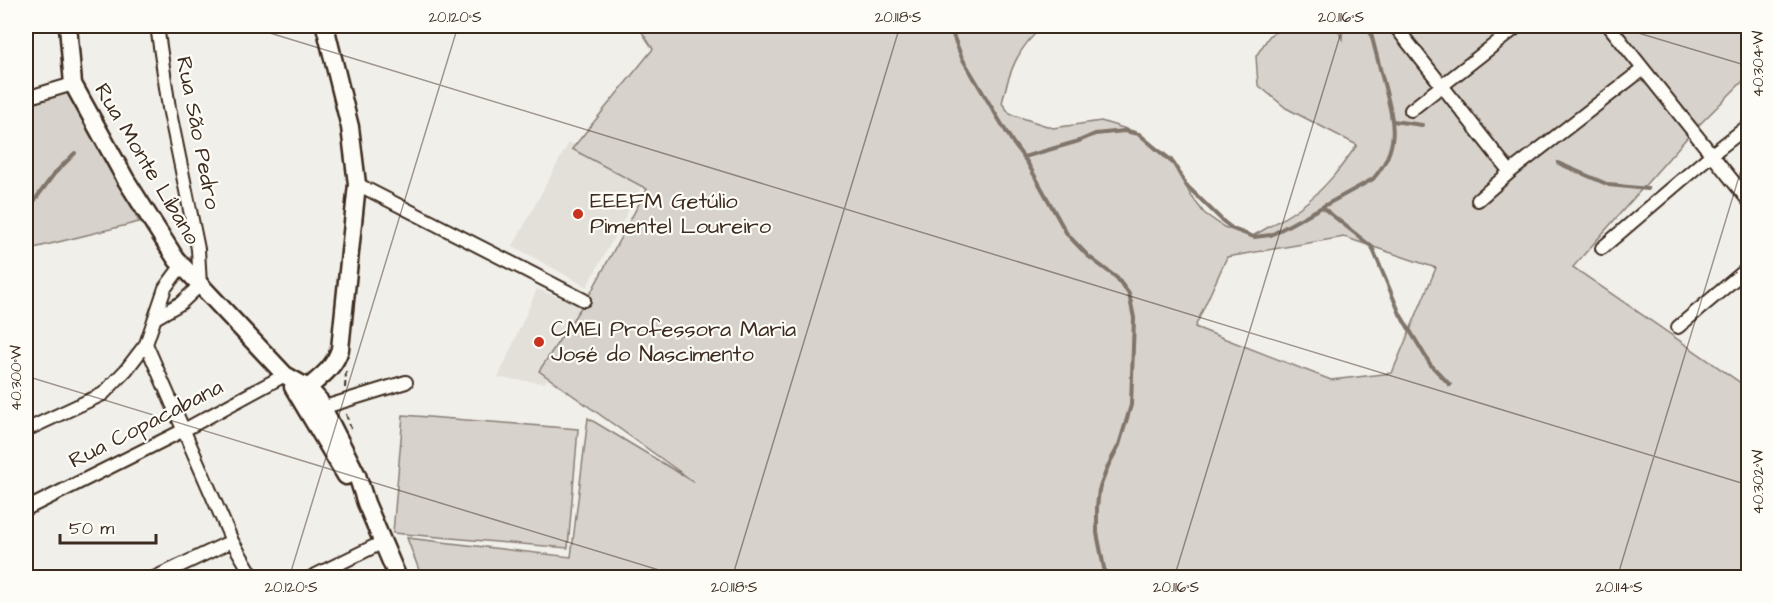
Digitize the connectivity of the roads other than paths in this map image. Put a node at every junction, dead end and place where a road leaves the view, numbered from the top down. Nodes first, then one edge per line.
1 (68, 26) edge
2 (157, 26) edge
3 (325, 26) edge
4 (1395, 26) edge
5 (1518, 26) edge
6 (1609, 26) edge
7 (1643, 69) junction
8 (73, 84) junction
9 (1442, 86) junction
10 (26, 98) edge
11 (1412, 110) dead end
12 (1749, 126) edge
13 (1712, 154) junction
14 (1510, 172) junction
15 (357, 184) junction
16 (1478, 200) dead end
17 (1749, 200) edge
18 (1602, 248) dead end
19 (198, 249) junction
20 (179, 262) junction
21 (1749, 268) edge
22 (200, 285) junction
23 (584, 300) dead end
24 (155, 318) junction
25 (1678, 327) dead end
26 (146, 344) junction
27 (285, 375) junction
28 (406, 382) dead end
29 (304, 392) junction
30 (316, 410) junction
31 (26, 429) edge
32 (184, 430) junction
33 (26, 508) edge
34 (232, 541) junction
35 (383, 542) junction
36 (154, 578) edge
37 (254, 578) edge
38 (310, 578) edge
39 (398, 578) edge

1 - 8 main road
2 - 19 street, Rua São Pedro
3 - 15 main road
4 - 9 street
5 - 9 street
6 - 7 street
7 - 13 street
7 - 14 street
8 - 10 street
8 - 20 main road, Rua Monte Líbano
9 - 11 street
9 - 14 street
12 - 13 street
13 - 17 street
13 - 18 street
14 - 16 street
15 - 23 street
15 - 29 main road
19 - 20 street
19 - 22 street, Rua São Pedro
20 - 22 main road, Rua Monte Líbano
20 - 24 street, Rua Monte Líbano
21 - 25 street
22 - 24 street
22 - 27 main road, Rua Monte Líbano
24 - 26 street, Rua Monte Líbano
26 - 31 street, Rua Monte Líbano
26 - 32 street
27 - 29 main road, Rua Monte Líbano
27 - 32 street, Rua Copacabana
28 - 30 street
29 - 30 main road
30 - 35 main road
32 - 33 street, Rua Copacabana
32 - 34 street
34 - 36 street
34 - 37 street
35 - 38 street
35 - 39 main road

